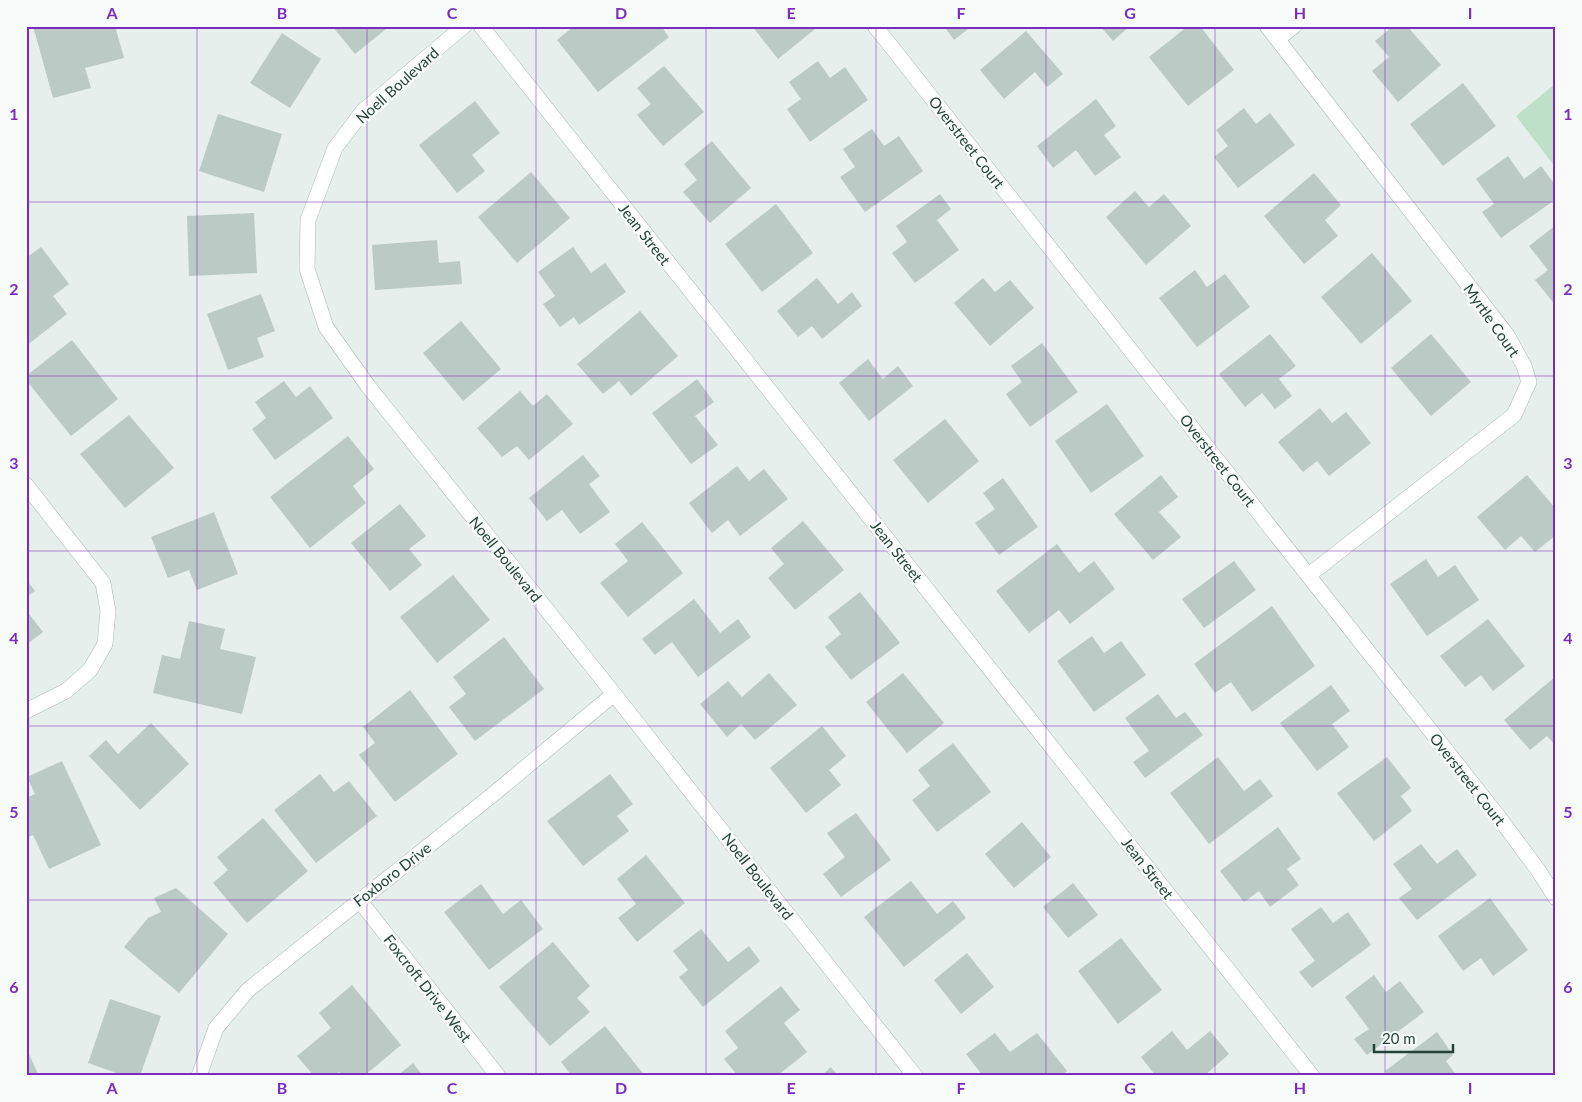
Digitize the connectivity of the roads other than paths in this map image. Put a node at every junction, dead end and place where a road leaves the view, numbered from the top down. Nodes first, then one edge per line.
1 (464, 26) edge
2 (481, 26) edge
3 (875, 26) edge
4 (1267, 26) edge
5 (1294, 26) edge
6 (1278, 39) junction
7 (26, 485) edge
8 (1309, 575) junction
9 (614, 694) junction
10 (26, 710) edge
11 (1556, 898) edge
12 (359, 900) junction
13 (199, 1076) edge
14 (498, 1076) edge
15 (915, 1076) edge
16 (1312, 1076) edge

1 - 9 street, Noell Boulevard
2 - 16 street, Jean Street
3 - 8 street, Overstreet Court
4 - 6 street, Myrtle Court
5 - 6 street
6 - 8 street, Myrtle Court
7 - 10 street
8 - 11 street, Overstreet Court
9 - 12 street, Foxboro Drive
9 - 15 street, Noell Boulevard
12 - 13 street, Foxboro Drive
12 - 14 street, Foxcroft Drive West

